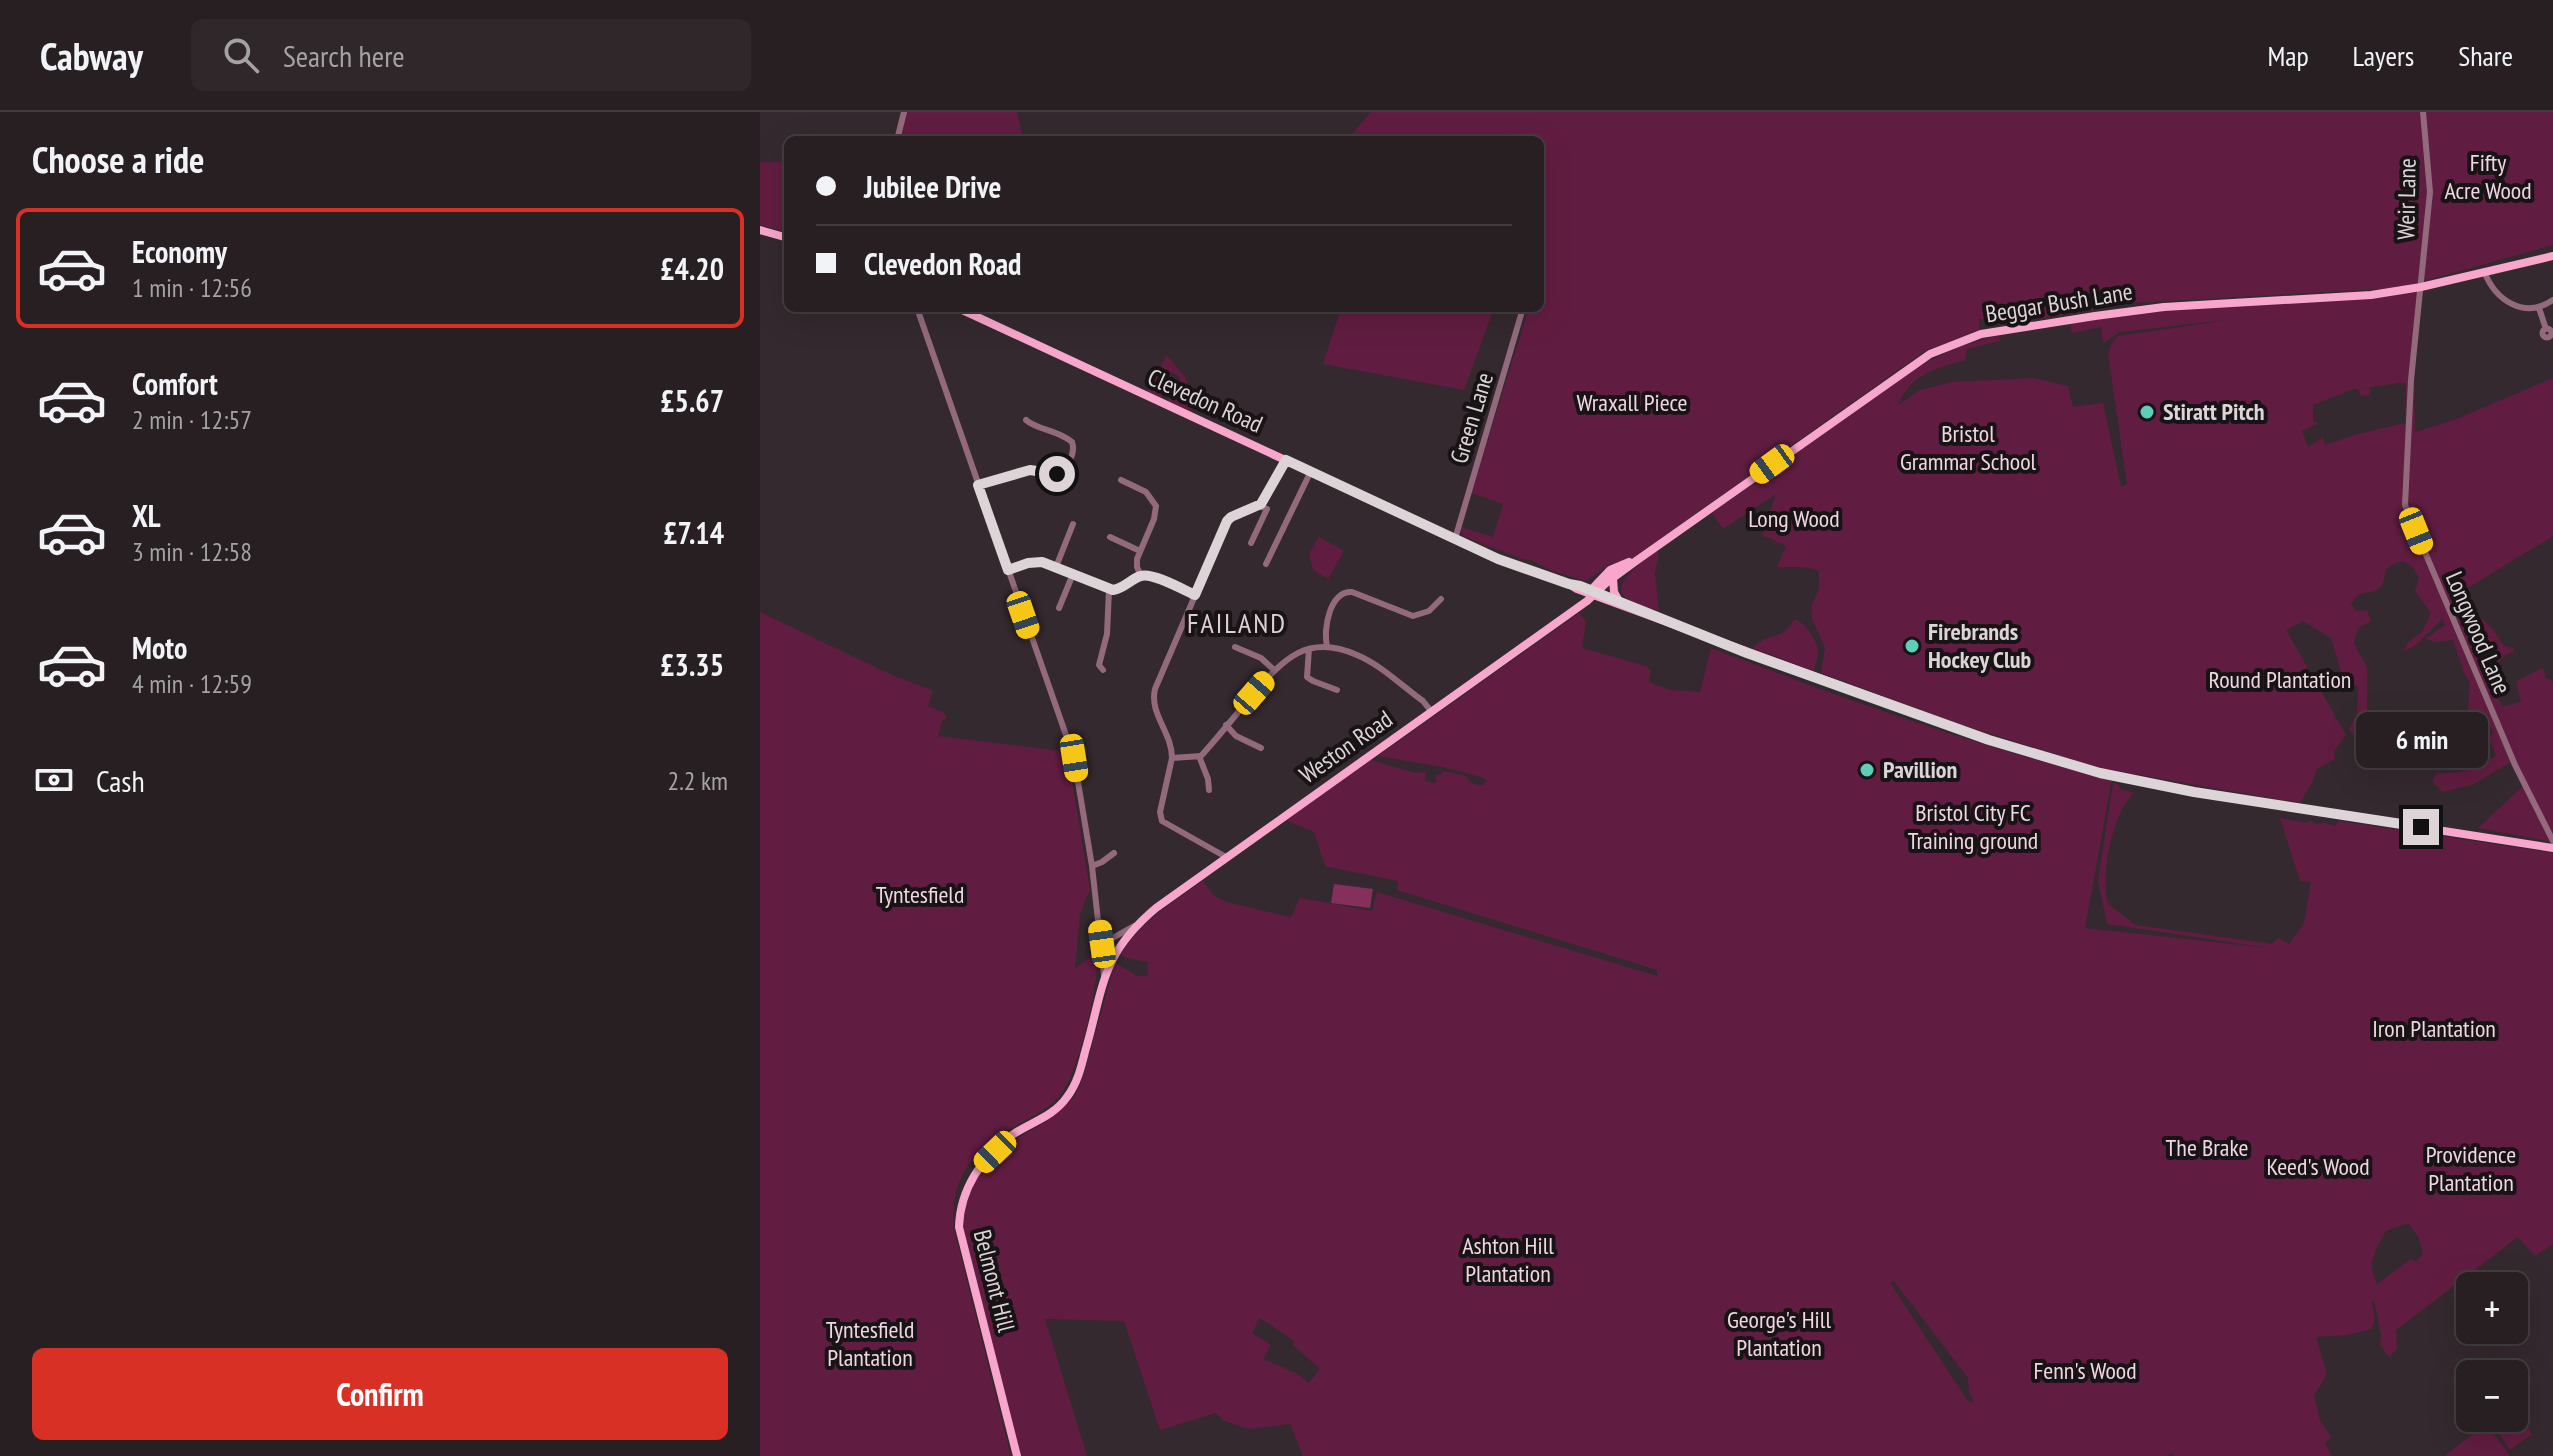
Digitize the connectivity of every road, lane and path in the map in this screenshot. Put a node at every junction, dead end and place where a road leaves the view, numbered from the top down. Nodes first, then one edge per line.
1 (904, 112) edge
2 (2423, 112) edge
3 (898, 136) edge
4 (760, 230) edge
5 (784, 237) edge
6 (2553, 256) edge
7 (2484, 271) junction
8 (2421, 287) junction
9 (2553, 300) edge
10 (2539, 308) junction
11 (918, 312) edge
12 (967, 312) edge
13 (1522, 312) edge
14 (2546, 329) dead end
15 (1029, 425) dead end
16 (1286, 460) junction
17 (1311, 471) junction
18 (1124, 479) dead end
19 (978, 485) junction
20 (1259, 506) junction
21 (1073, 524) dead end
22 (1114, 537) dead end
23 (1455, 539) junction
24 (1251, 543) dead end
25 (1140, 551) junction
26 (1636, 561) junction
27 (1266, 564) dead end
28 (1056, 567) junction
29 (1008, 570) junction
30 (1073, 574) junction
31 (1141, 576) junction
32 (1613, 578) junction
33 (1109, 590) junction
34 (1592, 592) junction
35 (1195, 595) junction
36 (1063, 604) dead end
37 (1438, 604) dead end
38 (1620, 604) junction
39 (1240, 646) dead end
40 (1327, 646) junction
41 (1309, 649) junction
42 (1103, 670) dead end
43 (1274, 670) junction
44 (1337, 690) dead end
45 (1431, 711) junction
46 (1226, 725) junction
47 (1259, 745) dead end
48 (1199, 756) junction
49 (1172, 758) junction
50 (1209, 790) dead end
51 (2553, 841) edge
52 (2553, 848) edge
53 (1226, 857) junction
54 (1112, 858) dead end
55 (1092, 866) junction
56 (1135, 926) junction
57 (1102, 944) junction
58 (1104, 975) junction
59 (1017, 1456) edge

1 - 3 street
2 - 8 street, Weir Lane
4 - 5 main road
6 - 7 main road, Beggar Bush Lane
7 - 8 main road, Beggar Bush Lane
7 - 10 street
8 - 26 main road, Beggar Bush Lane
8 - 51 street, Longwood Lane
9 - 10 street
10 - 14 street
11 - 19 street
12 - 16 main road, Clevedon Road
13 - 23 street, Green Lane
15 - 19 street
16 - 17 main road, Clevedon Road
16 - 20 street
17 - 23 main road, Clevedon Road
17 - 27 street
18 - 25 street
19 - 29 street
20 - 24 street
20 - 35 street
21 - 28 street
22 - 25 street
23 - 34 main road, Clevedon Road
25 - 31 street
26 - 32 main road, Beggar Bush Lane
26 - 34 main road, Beggar Bush Lane
28 - 29 street
28 - 30 street
29 - 55 street
30 - 33 street
30 - 36 street
31 - 33 street
31 - 35 street
32 - 34 main road, Beggar Bush Lane
32 - 38 main road
33 - 42 street
34 - 38 main road, Clevedon Road
34 - 45 main road, Weston Road
35 - 49 street
37 - 40 street
38 - 52 main road, Clevedon Road
39 - 43 street
40 - 41 street
40 - 45 street
41 - 43 street
41 - 44 street
43 - 46 street
45 - 53 main road, Weston Road
46 - 47 street
46 - 48 street
48 - 49 street
48 - 50 street
49 - 53 street
53 - 56 main road, Weston Road
54 - 55 street
55 - 57 street
56 - 57 street, Weston Road
56 - 58 main road, Weston Road
57 - 58 street
58 - 59 main road, Belmont Hill

